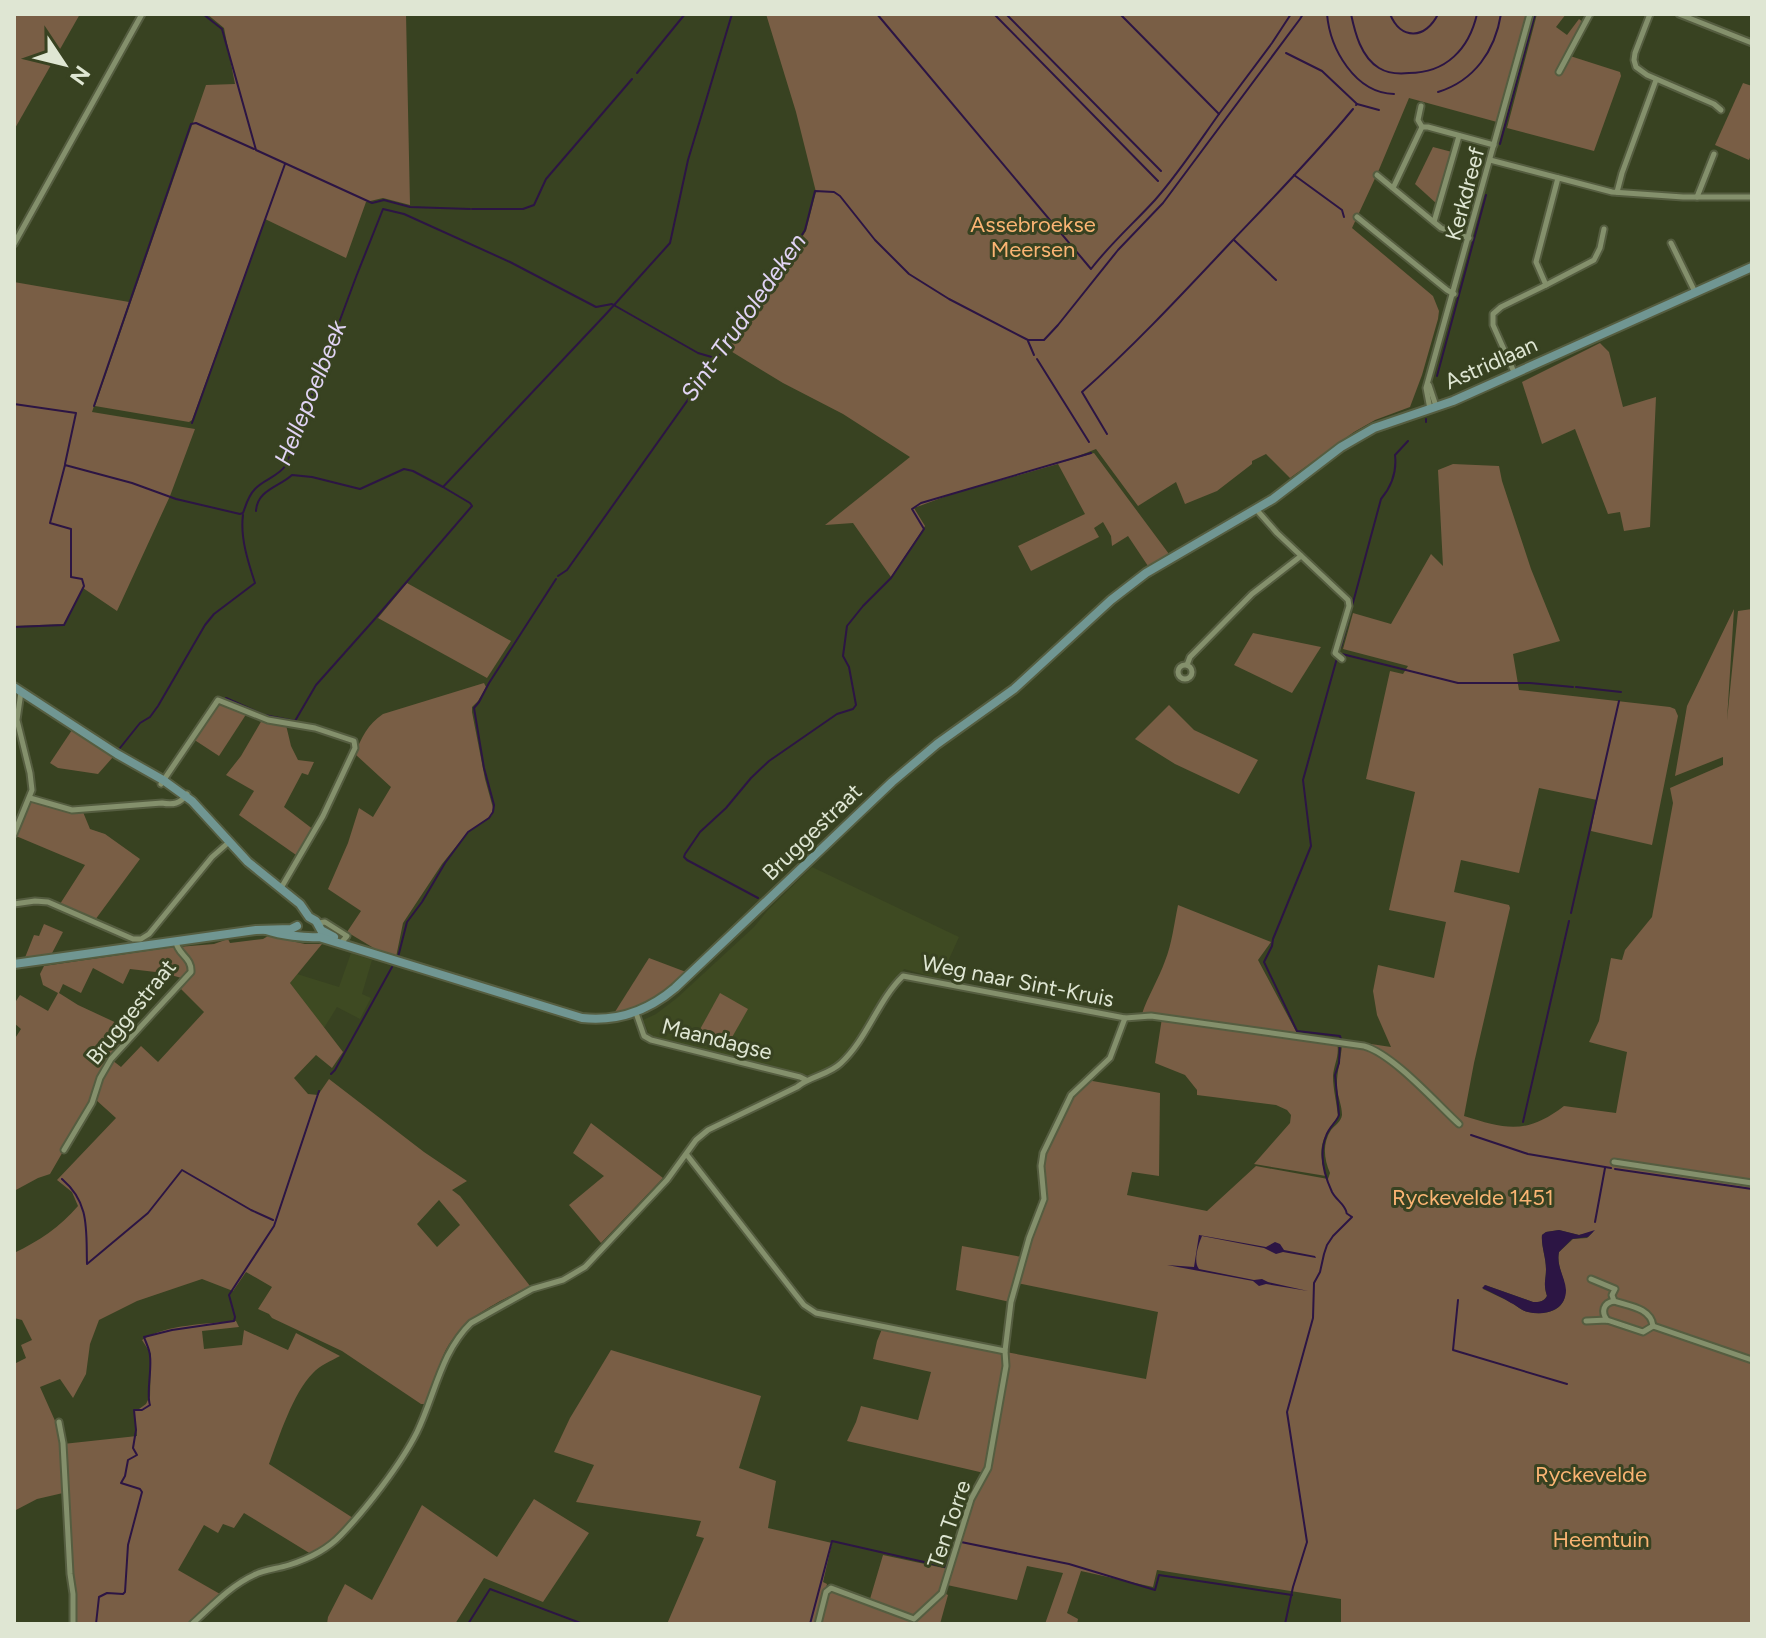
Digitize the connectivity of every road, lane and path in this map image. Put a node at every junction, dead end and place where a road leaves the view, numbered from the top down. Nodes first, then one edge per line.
1 (142, 14) edge
2 (1530, 14) edge
3 (1588, 14) edge
4 (1650, 14) edge
5 (1679, 14) edge
6 (1752, 43) edge
7 (1559, 72) dead end
8 (1656, 80) junction
9 (1421, 106) dead end
10 (1721, 110) dead end
11 (1422, 127) junction
12 (1459, 136) junction
13 (1494, 145) junction
14 (1714, 154) dead end
15 (1490, 160) junction
16 (1377, 175) dead end
17 (1558, 178) junction
18 (1393, 188) junction
19 (1617, 192) junction
20 (1697, 197) junction
21 (1752, 197) edge
22 (1357, 217) dead end
23 (1434, 222) junction
24 (1604, 229) dead end
25 (1469, 238) junction
26 (1671, 243) dead end
27 (14, 244) edge
28 (1752, 267) edge
29 (1546, 285) junction
30 (1695, 292) junction
31 (1454, 294) junction
32 (1515, 373) junction
33 (1433, 408) junction
34 (1256, 509) junction
35 (1302, 556) junction
36 (1342, 659) dead end
37 (1187, 665) dead end
38 (18, 690) edge
39 (162, 782) junction
40 (186, 796) junction
41 (30, 798) junction
42 (14, 834) edge
43 (230, 842) junction
44 (280, 888) junction
45 (14, 904) edge
46 (302, 924) junction
47 (317, 929) junction
48 (176, 942) junction
49 (345, 944) junction
50 (14, 964) edge
51 (636, 1013) junction
52 (1125, 1018) junction
53 (806, 1080) junction
54 (1459, 1124) dead end
55 (64, 1150) dead end
56 (687, 1155) junction
57 (1614, 1162) dead end
58 (1752, 1183) edge
59 (1591, 1279) dead end
60 (1614, 1301) junction
61 (1607, 1320) junction
62 (1586, 1321) dead end
63 (1653, 1326) junction
64 (1005, 1351) junction
65 (1752, 1360) edge
66 (59, 1422) dead end
67 (73, 1624) edge
68 (192, 1624) edge
69 (818, 1624) edge

1 - 27 street
2 - 13 street, Kerkdreef
3 - 7 street
4 - 8 street
5 - 6 street
8 - 10 street
8 - 19 street
9 - 11 street
11 - 12 street
11 - 18 street
12 - 13 street
12 - 23 street
13 - 15 street, Kerkdreef
14 - 20 street
15 - 17 street
15 - 25 street, Kerkdreef
16 - 18 street
17 - 19 street
17 - 29 street
18 - 23 street
19 - 20 street
20 - 21 street
22 - 31 street
23 - 25 street
24 - 29 street
25 - 31 street, Kerkdreef
26 - 30 street
28 - 30 main road, Astridlaan
29 - 32 street
30 - 32 main road, Astridlaan
31 - 33 street, Kerkdreef
32 - 33 main road, Astridlaan
33 - 34 main road, Astridlaan
34 - 35 street
34 - 51 main road, Bruggestraat
35 - 36 street
35 - 37 street
38 - 39 main road
38 - 41 street
39 - 40 main road
39 - 44 street
40 - 41 street
40 - 43 main road
41 - 42 street
43 - 44 main road
43 - 45 street
44 - 46 main road
46 - 47 main road
46 - 47 main road, Bruggestraat
46 - 48 main road, Bruggestraat
47 - 49 main road, Bruggestraat
47 - 49 street
48 - 50 main road, Bruggestraat
48 - 55 street, Bruggestraat
49 - 51 main road, Bruggestraat
51 - 53 street, Maandagse
52 - 53 street, Weg naar Sint-Kruis
52 - 54 street, Weg naar Sint-Kruis
52 - 64 street, Ten Torre
53 - 56 street, Weg naar Sint-Kruis
56 - 64 street
56 - 68 street, Weg naar Sint-Kruis
57 - 58 street
59 - 60 street
60 - 61 street
60 - 63 street
61 - 62 street
61 - 63 street
63 - 65 street
64 - 69 street, Ten Torre
66 - 67 street

